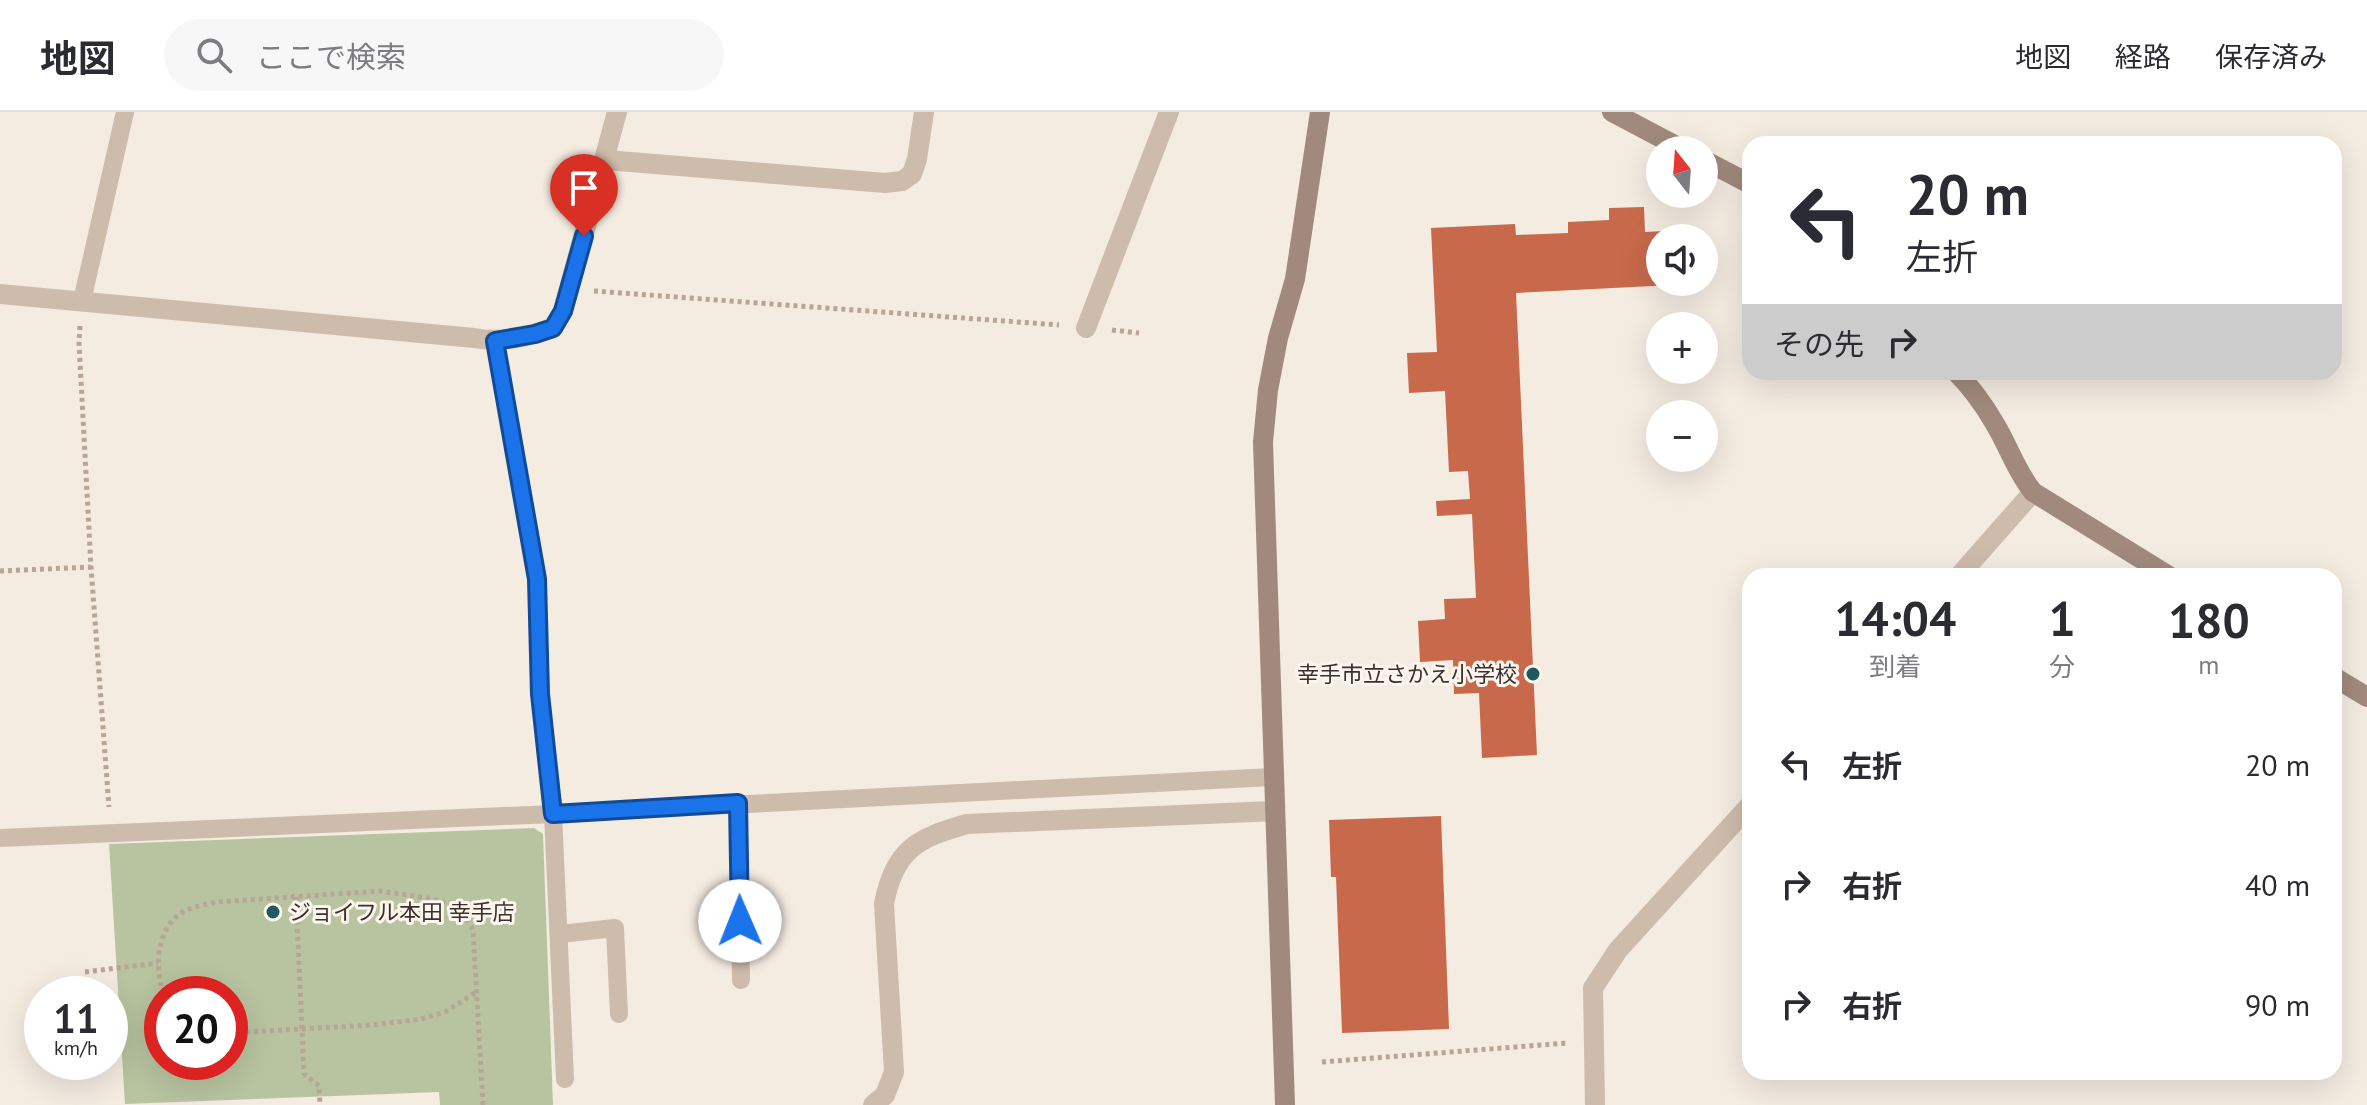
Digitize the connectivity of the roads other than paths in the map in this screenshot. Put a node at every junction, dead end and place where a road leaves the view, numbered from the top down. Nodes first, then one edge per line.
1 (125, 112) edge
2 (617, 112) edge
3 (924, 112) edge
4 (1169, 112) edge
5 (1320, 112) edge
6 (1612, 112) edge
7 (1657, 136) edge
8 (606, 160) junction
9 (1718, 167) edge
10 (1742, 180) edge
11 (0, 294) edge
12 (82, 301) junction
13 (1086, 328) road end
14 (495, 341) junction
15 (1964, 380) edge
16 (2033, 492) junction
17 (1966, 568) edge
18 (2156, 568) edge
19 (2342, 681) edge
20 (2366, 693) edge
21 (1273, 777) junction
22 (738, 803) junction
23 (1275, 811) junction
24 (553, 814) junction
25 (1742, 814) edge
26 (0, 838) edge
27 (560, 934) junction
28 (741, 980) dead end
29 (619, 1014) dead end
30 (565, 1079) dead end
31 (873, 1105) edge
32 (1285, 1105) edge
33 (1595, 1105) edge

1 - 12 lane
2 - 8 street
3 - 8 street
4 - 13 street
5 - 21 street
6 - 7 street
8 - 14 street
9 - 10 street
11 - 12 street
12 - 14 street
14 - 24 lane
15 - 16 street
16 - 17 street
16 - 18 street
19 - 20 street
21 - 22 lane
21 - 23 street
22 - 24 lane
22 - 28 lane
23 - 31 street
23 - 32 street
24 - 26 lane
24 - 27 lane
25 - 33 street
27 - 29 lane
27 - 30 lane

